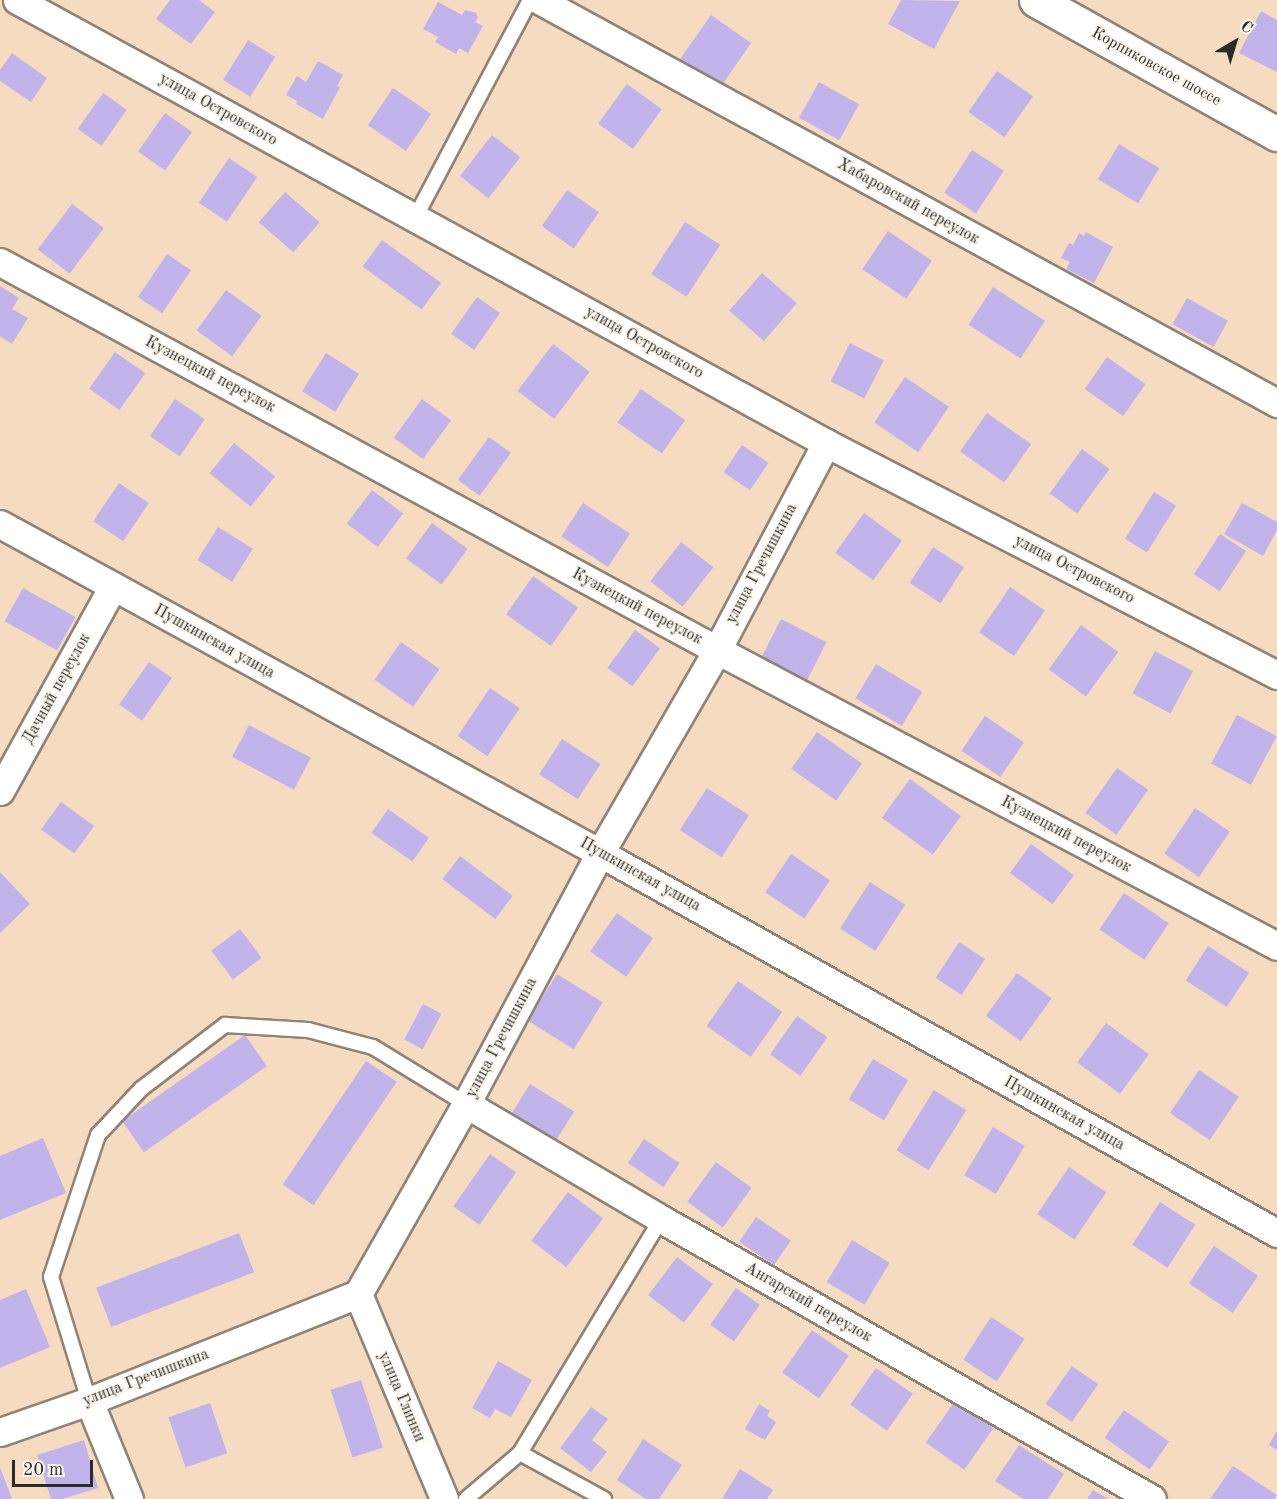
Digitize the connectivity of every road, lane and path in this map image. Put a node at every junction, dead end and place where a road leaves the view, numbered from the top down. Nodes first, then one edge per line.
1 (17, 0) edge
2 (530, 0) edge
3 (539, 0) edge
4 (1036, 0) edge
5 (1277, 135) edge
6 (415, 218) junction
7 (0, 262) edge
8 (1277, 403) edge
9 (826, 442) junction
10 (0, 524) edge
11 (113, 586) junction
12 (717, 650) junction
13 (1277, 675) edge
14 (0, 791) edge
15 (600, 853) junction
16 (1277, 946) edge
17 (466, 1104) junction
18 (661, 1219) junction
19 (1277, 1233) edge
20 (358, 1294) junction
21 (89, 1401) junction
22 (0, 1432) edge
23 (520, 1453) junction
24 (129, 1499) edge
25 (444, 1499) edge
26 (466, 1499) edge
27 (604, 1499) edge
28 (1152, 1499) edge

1 - 6 street, улица Островского
2 - 6 lane
3 - 8 street, Хабаровский переулок
4 - 5 street, Корпиковское шоссе
6 - 9 street, улица Островского
7 - 12 street, Кузнецкий переулок
9 - 12 street, улица Гречишкина
9 - 13 street, улица Островского
10 - 11 street, Пушкинская улица
11 - 14 street, Дачный переулок
11 - 15 street, Пушкинская улица
12 - 15 street, улица Гречишкина
12 - 16 street, Кузнецкий переулок
15 - 17 street, улица Гречишкина
15 - 19 street, Пушкинская улица
17 - 18 street, Ангарский переулок
17 - 20 street, улица Гречишкина
17 - 21 lane
18 - 23 lane
18 - 28 street, Ангарский переулок
20 - 21 street, улица Гречишкина
20 - 25 street, улица Глинки
21 - 22 street, улица Гречишкина
21 - 24 street
23 - 26 lane
23 - 27 lane

